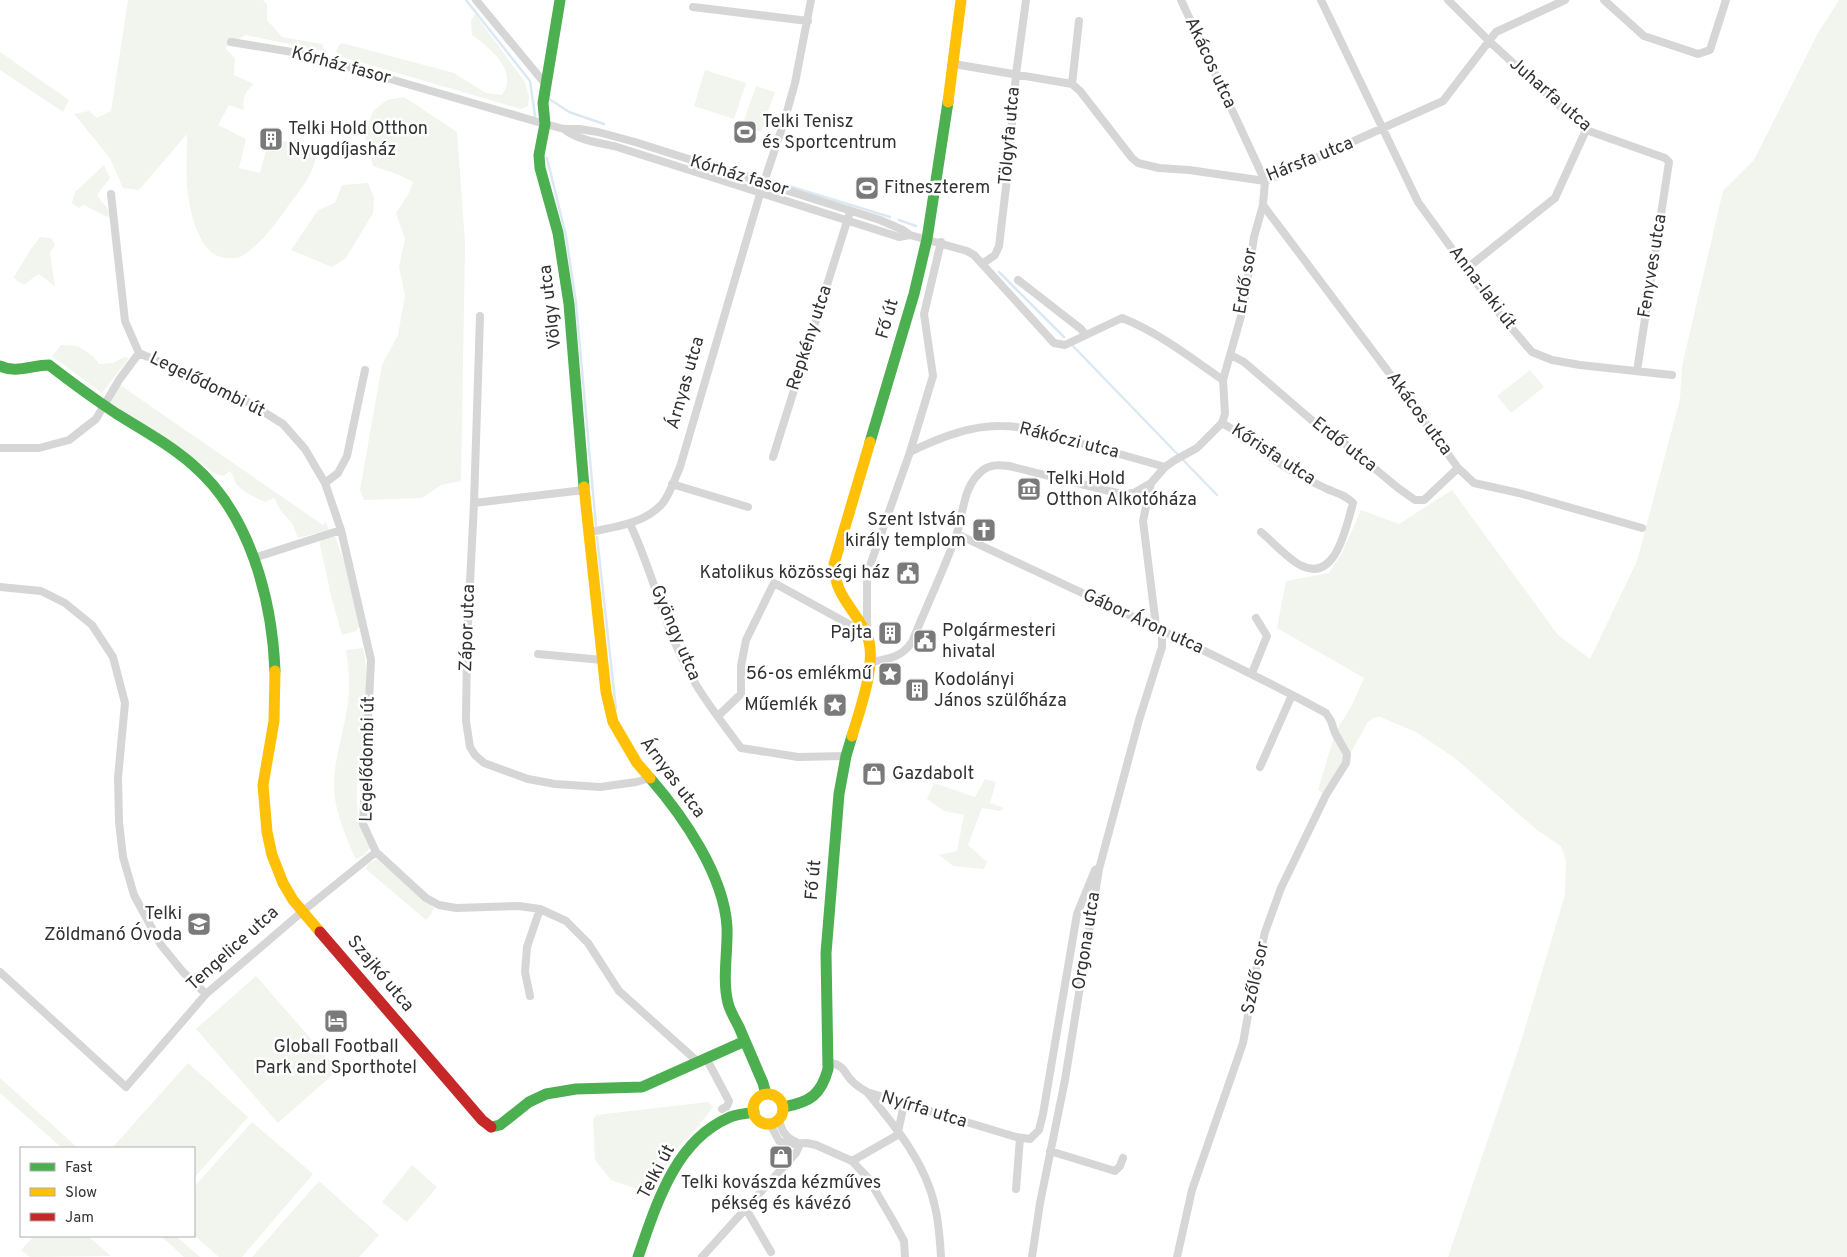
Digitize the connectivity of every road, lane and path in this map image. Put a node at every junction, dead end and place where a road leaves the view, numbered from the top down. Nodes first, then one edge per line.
1 (476, 0) edge
2 (560, 0) edge
3 (811, 0) edge
4 (961, 0) edge
5 (1026, 0) edge
6 (1181, 0) edge
7 (1321, 0) edge
8 (1448, 0) edge
9 (1565, 0) edge
10 (1604, 0) edge
11 (1726, 0) edge
12 (693, 8) dead end
13 (808, 21) junction
14 (1079, 22) dead end
15 (1489, 41) junction
16 (231, 42) dead end
17 (954, 64) junction
18 (1016, 74) junction
19 (1072, 84) junction
20 (547, 86) junction
21 (545, 124) junction
22 (564, 129) junction
23 (1382, 130) junction
24 (1586, 130) junction
25 (617, 138) junction
26 (614, 146) junction
27 (1669, 162) joint
28 (1265, 181) junction
29 (763, 184) junction
30 (111, 194) dead end
31 (760, 194) junction
32 (1262, 205) junction
33 (850, 211) junction
34 (848, 220) junction
35 (910, 235) junction
36 (927, 239) junction
37 (941, 242) junction
38 (982, 264) junction
39 (1466, 269) junction
40 (1018, 280) dead end
41 (480, 316) dead end
42 (1085, 334) junction
43 (139, 353) junction
44 (1231, 355) junction
45 (0, 366) edge
46 (365, 370) dead end
47 (1637, 371) junction
48 (1672, 375) dead end
49 (1223, 380) junction
50 (104, 405) junction
51 (1222, 422) junction
52 (0, 448) edge
53 (910, 452) junction
54 (773, 457) dead end
55 (1165, 467) junction
56 (1458, 468) junction
57 (325, 483) junction
58 (1151, 483) junction
59 (672, 484) junction
60 (584, 490) junction
61 (474, 503) junction
62 (748, 507) dead end
63 (630, 524) junction
64 (1642, 528) dead end
65 (341, 530) junction
66 (590, 532) junction
67 (1262, 532) dead end
68 (957, 534) junction
69 (254, 558) junction
70 (0, 587) edge
71 (1256, 618) dead end
72 (1159, 628) junction
73 (866, 634) junction
74 (538, 654) dead end
75 (602, 660) junction
76 (870, 662) junction
77 (1252, 674) junction
78 (1292, 695) junction
79 (1326, 713) joint
80 (718, 716) junction
81 (846, 756) junction
82 (1260, 768) dead end
83 (650, 778) junction
84 (376, 852) junction
85 (1099, 869) junction
86 (540, 909) junction
87 (303, 910) junction
88 (0, 972) edge
89 (206, 994) junction
90 (530, 996) dead end
91 (745, 1041) junction
92 (702, 1060) junction
93 (828, 1062) junction
94 (866, 1092) junction
95 (766, 1094) junction
96 (904, 1104) junction
97 (784, 1107) junction
98 (722, 1110) dead end
99 (754, 1112) junction
100 (774, 1122) junction
101 (898, 1132) junction
102 (1020, 1138) junction
103 (800, 1144) junction
104 (1050, 1151) junction
105 (1123, 1158) dead end
106 (852, 1161) junction
107 (1016, 1189) dead end
108 (746, 1209) junction
109 (771, 1252) dead end
110 (638, 1257) edge
111 (702, 1257) edge
112 (905, 1257) edge
113 (941, 1257) edge
114 (1032, 1257) edge
115 (1177, 1257) edge

1 - 20 street
2 - 20 street, Völgy utca
3 - 13 street, Árnyas utca
4 - 17 street, Fő út
5 - 18 street, Tölgyfa utca
6 - 28 street, Akácos utca
7 - 23 street, Anna-laki út
8 - 15 street, Juharfa utca
9 - 15 street, Hársfa utca
10 - 11 street
12 - 13 street
13 - 29 street, Árnyas utca
14 - 19 street
15 - 23 street, Hársfa utca
15 - 24 street, Juharfa utca
16 - 21 street, Kórház fasor
17 - 18 street
17 - 36 street, Fő út
18 - 19 street
18 - 38 street, Tölgyfa utca
19 - 28 street, Hársfa utca
20 - 21 street, Völgy utca
21 - 22 street, Kórház fasor
21 - 60 street, Völgy utca
22 - 25 street, Kórház fasor
22 - 26 street, Kórház fasor
23 - 28 street, Hársfa utca
23 - 39 street, Anna-laki út
24 - 27 street, Juharfa utca
24 - 39 street
25 - 26 street
25 - 29 street, Kórház fasor
26 - 31 street, Kórház fasor
27 - 47 street, Fenyves utca
28 - 32 street, Erdő sor
29 - 31 street, Árnyas utca
29 - 33 street, Kórház fasor
30 - 43 street, Legelődombi út
31 - 34 street, Kórház fasor
31 - 59 street, Árnyas utca
32 - 44 street, Erdő sor
32 - 56 street, Akácos utca
33 - 34 street, Repkény utca
33 - 35 street, Kórház fasor
34 - 35 street, Kórház fasor
34 - 54 street, Repkény utca
35 - 36 street, Kórház fasor
36 - 37 street
36 - 73 street, Fő út
37 - 38 street
37 - 53 street, Fő út
38 - 42 street
39 - 47 street, Anna-laki út
40 - 42 street
41 - 61 street, Zápor utca
42 - 49 street
43 - 50 street
43 - 57 street, Legelődombi út
44 - 49 street, Erdő sor
44 - 56 street, Erdő utca
45 - 50 street
46 - 57 street
47 - 48 street, Anna-laki út
49 - 51 street
50 - 52 street
50 - 69 street
51 - 55 street
51 - 67 street, Kőrisfa utca
53 - 55 street, Rákóczi utca
53 - 73 street, Fő út
55 - 58 street
56 - 64 street, Akácos utca
57 - 65 street, Legelődombi út
58 - 68 street
58 - 72 street, Orgona utca
59 - 62 street
59 - 63 street, Árnyas utca
60 - 61 street
60 - 66 street, Árnyas utca
61 - 83 street, Zápor utca
63 - 66 street, Árnyas utca
63 - 80 street, Gyöngy utca
65 - 69 street
65 - 84 street, Legelődombi út
66 - 75 street, Árnyas utca
68 - 72 street, Gábor Áron utca
68 - 76 street
69 - 87 street, Szajkó utca
70 - 89 street
71 - 77 street
72 - 77 street, Gábor Áron utca
72 - 85 street, Orgona utca
73 - 76 street, Fő út
73 - 80 street
74 - 75 street
75 - 83 street, Árnyas utca
76 - 81 street, Fő út
77 - 78 street, Gábor Áron utca
78 - 79 street, Gábor Áron utca
78 - 82 street
79 - 115 street, Szőlő sor
80 - 81 street, Gyöngy utca
81 - 93 street, Fő út
83 - 91 street, Árnyas utca
84 - 86 street, Legelődombi út
84 - 87 street, Tengelice utca
85 - 102 street, Nyírfa utca
85 - 104 street, Orgona utca
86 - 90 street
86 - 92 street, Legelődombi út
87 - 89 street, Tengelice utca
87 - 92 street, Szajkó utca
88 - 89 street, Tengelice utca
91 - 92 street, Szajkó utca
91 - 95 street, Árnyas utca
92 - 98 street
93 - 94 street, Nyírfa utca
93 - 97 street, Fő út
94 - 96 street, Nyírfa utca
94 - 101 street
95 - 97 street
95 - 99 street
96 - 101 street
96 - 102 street, Nyírfa utca
97 - 100 street
99 - 100 street
99 - 110 street, Telki út
100 - 103 street
101 - 106 street
101 - 113 street
102 - 107 street
103 - 106 street
103 - 108 street
104 - 105 street
104 - 114 street, Orgona utca
106 - 112 street
108 - 109 street
108 - 111 street

